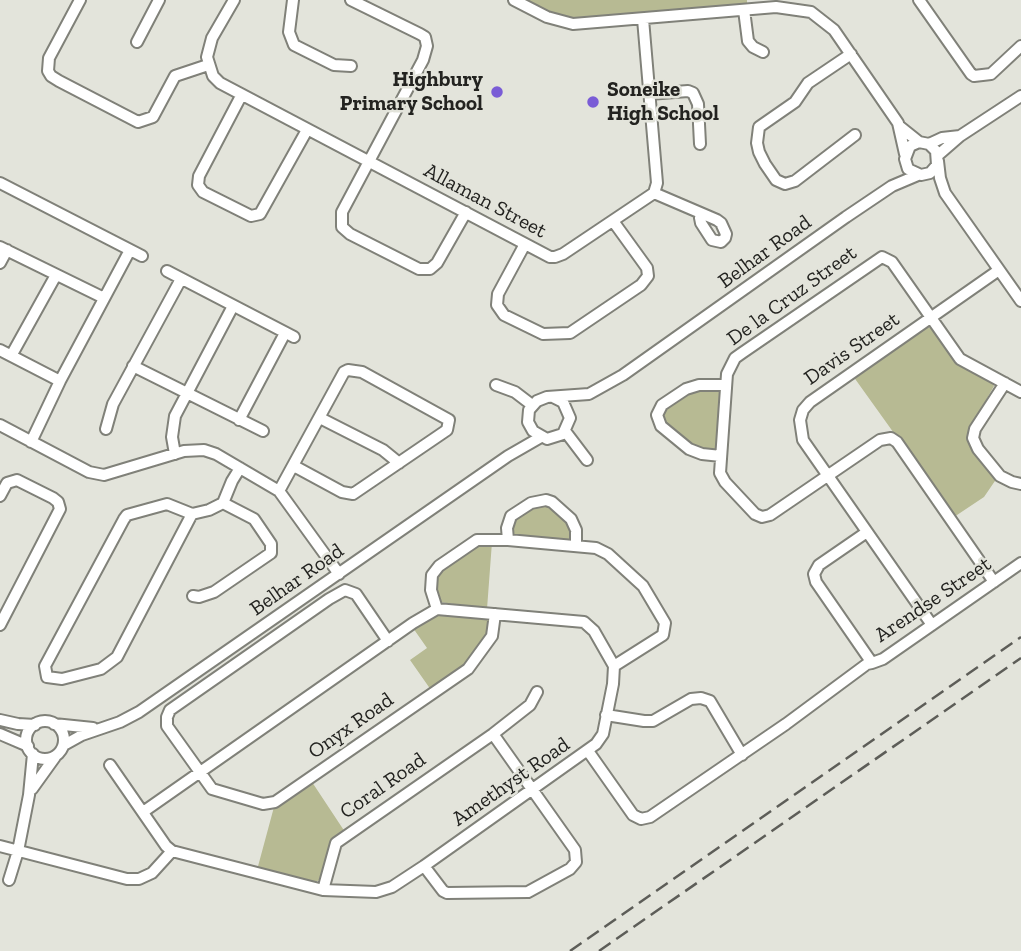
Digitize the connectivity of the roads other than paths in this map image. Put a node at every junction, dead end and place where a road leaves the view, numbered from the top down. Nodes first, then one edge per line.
1 (80, 0) edge
2 (159, 0) edge
3 (234, 0) edge
4 (293, 0) edge
5 (351, 0) edge
6 (514, 0) edge
7 (816, 0) edge
8 (919, 0) edge
9 (744, 10) junction
10 (811, 12) junction
11 (643, 19) junction
12 (137, 42) dead end
13 (1021, 46) edge
14 (763, 52) dead end
15 (851, 54) junction
16 (208, 65) junction
17 (351, 66) dead end
18 (649, 94) junction
19 (241, 96) junction
20 (1021, 96) edge
21 (899, 126) junction
22 (307, 130) junction
23 (855, 135) dead end
24 (960, 135) junction
25 (924, 143) junction
26 (700, 144) dead end
27 (905, 158) junction
28 (937, 158) junction
29 (370, 163) junction
30 (919, 175) junction
31 (0, 183) edge
32 (892, 186) junction
33 (654, 193) junction
34 (945, 193) junction
35 (466, 212) junction
36 (702, 214) dead end
37 (613, 221) junction
38 (524, 244) junction
39 (4, 248) edge
40 (130, 250) junction
41 (142, 256) dead end
42 (0, 263) edge
43 (999, 270) junction
44 (167, 271) dead end
45 (56, 275) junction
46 (181, 279) junction
47 (104, 298) junction
48 (1021, 301) edge
49 (233, 306) junction
50 (931, 318) junction
51 (0, 350) edge
52 (11, 356) junction
53 (133, 366) junction
54 (60, 381) junction
55 (1004, 383) junction
56 (496, 384) dead end
57 (726, 385) junction
58 (1021, 392) edge
59 (186, 393) junction
60 (589, 394) junction
61 (553, 397) junction
62 (532, 405) junction
63 (570, 415) junction
64 (320, 418) junction
65 (239, 420) junction
66 (0, 425) edge
67 (530, 427) junction
68 (106, 429) dead end
69 (565, 431) junction
70 (263, 432) dead end
71 (541, 437) junction
72 (31, 442) junction
73 (175, 454) junction
74 (508, 456) junction
75 (721, 456) junction
76 (587, 460) dead end
77 (399, 463) junction
78 (294, 466) junction
79 (240, 468) junction
80 (827, 476) junction
81 (1021, 484) edge
82 (279, 491) junction
83 (0, 496) edge
84 (223, 503) junction
85 (192, 513) junction
86 (867, 532) junction
87 (508, 540) junction
88 (576, 545) junction
89 (1021, 563) edge
90 (339, 574) junction
91 (995, 582) junction
92 (193, 596) dead end
93 (437, 609) junction
94 (495, 614) junction
95 (0, 625) edge
96 (932, 625) junction
97 (388, 641) junction
98 (872, 663) junction
99 (614, 666) junction
100 (537, 692) dead end
101 (607, 715) junction
102 (0, 720) edge
103 (54, 724) junction
104 (35, 725) junction
105 (103, 728) junction
106 (0, 734) edge
107 (493, 734) junction
108 (64, 745) junction
109 (30, 750) junction
110 (588, 751) junction
111 (741, 755) junction
112 (55, 756) junction
113 (110, 765) dead end
114 (200, 773) junction
115 (533, 790) junction
116 (29, 795) junction
117 (143, 812) junction
118 (0, 846) edge
119 (18, 851) junction
120 (172, 851) junction
121 (424, 866) junction
122 (9, 880) dead end
123 (323, 890) junction

1 - 16 street
2 - 12 street
3 - 16 street
4 - 17 street
5 - 29 street
6 - 11 street
7 - 10 street
8 - 13 street
9 - 10 street
9 - 11 street
9 - 14 street
10 - 15 street
11 - 18 street
15 - 21 street
15 - 23 street
16 - 19 street, Allaman Street
18 - 26 street
18 - 33 street
19 - 22 street, Allaman Street
19 - 22 street
20 - 24 street
21 - 25 street
21 - 27 street
22 - 29 street, Allaman Street
24 - 25 street
24 - 28 street
25 - 27 street
25 - 28 street
27 - 30 street
27 - 32 street, Belhar Road
28 - 30 street
28 - 34 street
29 - 35 street, Allaman Street
29 - 35 street
30 - 32 street, Belhar Road
30 - 34 street
31 - 40 street
32 - 60 street, Belhar Road
33 - 36 street
33 - 37 street, Allaman Street
34 - 43 street
35 - 38 street, Allaman Street
37 - 38 street, Allaman Street
37 - 38 street
39 - 42 street
39 - 45 street
40 - 41 street
40 - 47 street
43 - 48 street
43 - 50 street, Davis Street
44 - 46 street
45 - 47 street
45 - 52 street
46 - 49 street
46 - 53 street
47 - 54 street
49 - 59 street
49 - 65 street
50 - 55 street, De la Cruz Street
50 - 57 street, De la Cruz Street
50 - 80 street, Davis Street
51 - 52 street
52 - 54 street
53 - 59 street
53 - 68 street
54 - 72 street
55 - 58 street, De la Cruz Street
55 - 81 street
56 - 62 street
57 - 75 street, De la Cruz Street
57 - 75 street
59 - 65 street
59 - 73 street
60 - 61 street, Belhar Road
60 - 63 street, Belhar Road
61 - 62 street
61 - 63 street
62 - 67 street
63 - 69 street
64 - 77 street
64 - 77 street
64 - 78 street
65 - 70 street
66 - 72 street
67 - 71 street
67 - 74 street, Belhar Road
69 - 71 street
69 - 76 street
71 - 74 street, Belhar Road
72 - 73 street
73 - 79 street
74 - 90 street, Belhar Road
75 - 80 street, De la Cruz Street
77 - 78 street
78 - 82 street
79 - 82 street
79 - 84 street
80 - 86 street, Davis Street
80 - 91 street
82 - 90 street
83 - 95 street
84 - 85 street
84 - 92 street
85 - 85 street
86 - 96 street, Davis Street
86 - 98 street, Arendse Street
87 - 88 street
87 - 88 street
87 - 93 street
88 - 99 street
89 - 91 street, Arendse Street
90 - 105 street, Belhar Road
91 - 96 street, Arendse Street
93 - 94 street
93 - 97 street
94 - 99 street
94 - 114 street, Onyx Road
96 - 98 street, Arendse Street
97 - 114 street
97 - 114 street, Onyx Road
98 - 111 street
99 - 101 street, Amethyst Road
100 - 107 street, Coral Road
101 - 110 street, Amethyst Road
101 - 111 street
102 - 104 street
103 - 104 street
103 - 105 street, Belhar Road
103 - 108 street
104 - 109 street
105 - 108 street, Belhar Road
106 - 109 street
107 - 115 street
107 - 123 street, Coral Road
108 - 112 street
109 - 112 street
109 - 116 street
110 - 111 street
110 - 115 street, Amethyst Road
112 - 116 street
113 - 117 street
114 - 117 street
115 - 121 street, Amethyst Road
115 - 121 street
116 - 119 street
117 - 120 street
118 - 119 street
119 - 120 street
119 - 122 street
120 - 123 street, Amethyst Road
121 - 123 street, Amethyst Road

